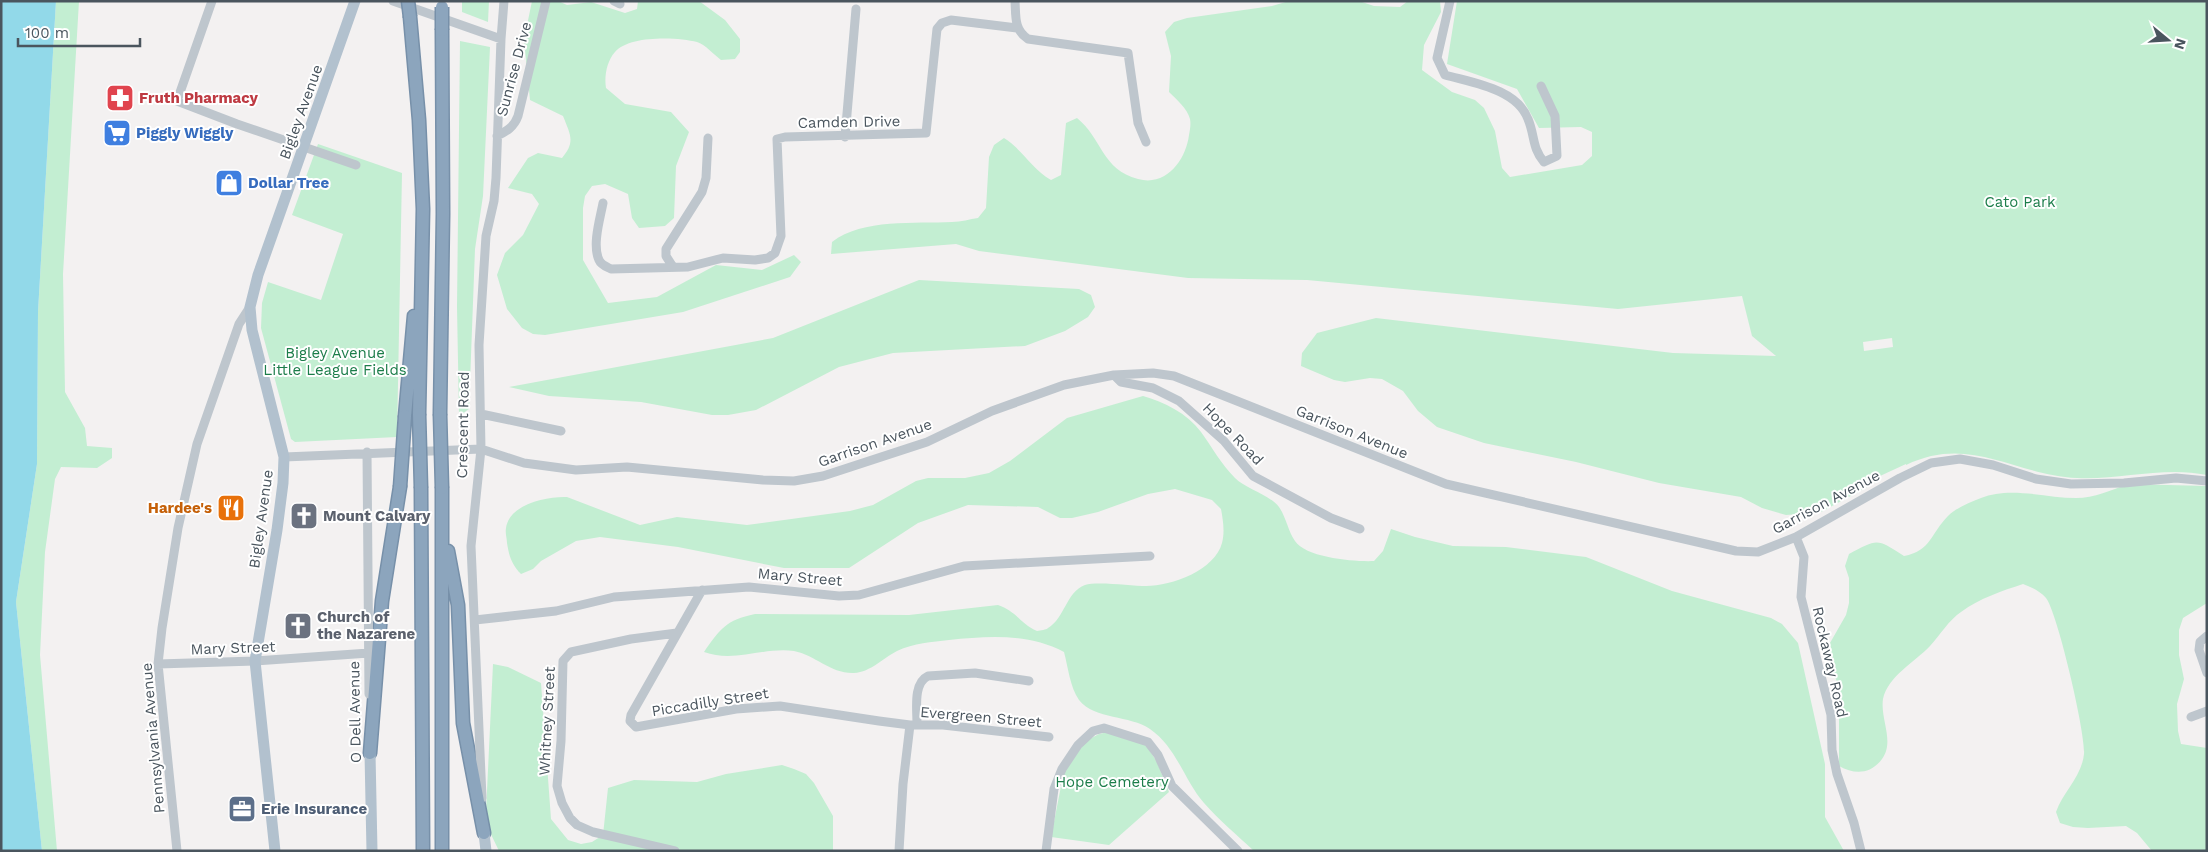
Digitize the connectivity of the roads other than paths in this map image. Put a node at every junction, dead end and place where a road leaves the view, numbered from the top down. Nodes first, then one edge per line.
1 (212, 1) edge
2 (355, 1) edge
3 (393, 1) edge
4 (408, 1) edge
5 (504, 1) edge
6 (546, 1) edge
7 (1015, 1) edge
8 (1450, 1) edge
9 (442, 4) edge
10 (856, 9) dead end
11 (1017, 28) junction
12 (501, 39) junction
13 (1541, 86) dead end
14 (497, 136) junction
15 (845, 137) junction
16 (708, 138) dead end
17 (1146, 142) dead end
18 (304, 147) junction
19 (356, 165) dead end
20 (603, 204) dead end
21 (423, 209) junction
22 (673, 267) junction
23 (250, 307) junction
24 (1114, 375) junction
25 (481, 414) junction
26 (561, 431) dead end
27 (481, 449) junction
28 (367, 452) junction
29 (284, 457) junction
30 (2207, 481) edge
31 (442, 519) junction
32 (1360, 529) dead end
33 (1796, 537) junction
34 (1150, 556) dead end
35 (702, 590) junction
36 (475, 620) junction
37 (677, 633) junction
38 (2207, 636) edge
39 (369, 653) junction
40 (255, 661) junction
41 (158, 664) junction
42 (2207, 673) edge
43 (1029, 681) dead end
44 (2207, 711) edge
45 (2191, 717) dead end
46 (913, 724) junction
47 (1049, 737) dead end
48 (370, 753) junction
49 (484, 833) junction
50 (442, 849) edge
51 (423, 850) edge
52 (177, 851) edge
53 (275, 851) edge
54 (372, 851) edge
55 (486, 851) edge
56 (675, 851) edge
57 (899, 851) edge
58 (1046, 851) edge
59 (1238, 851) edge
60 (1861, 851) edge

1 - 18 street
2 - 18 main road, Bigley Avenue
3 - 12 street
4 - 21 highway, bridge
5 - 12 street, Crescent Road
6 - 14 street, Sunrise Drive
7 - 11 street
8 - 13 street
9 - 31 highway, bridge
10 - 15 street
11 - 15 street, Camden Drive
11 - 17 street
12 - 14 street, Crescent Road
14 - 25 street, Crescent Road
15 - 22 street, Camden Drive
16 - 22 street
18 - 19 street
18 - 23 main road, Bigley Avenue
20 - 22 street, Camden Drive
21 - 48 highway, bridge
21 - 51 highway, bridge
23 - 29 main road, Bigley Avenue
23 - 41 street, Pennsylvania Avenue
24 - 27 street, Garrison Avenue
24 - 32 street, Hope Road
24 - 33 street, Garrison Avenue
25 - 26 street
25 - 27 street, Crescent Road
27 - 28 street, Garrison Avenue
27 - 36 street, Crescent Road
28 - 29 street, Garrison Avenue
28 - 39 street, O Dell Avenue
29 - 40 main road, Bigley Avenue
30 - 33 street, Garrison Avenue
31 - 49 highway
31 - 50 highway
33 - 60 street, Rockaway Road
34 - 35 street, Mary Street
35 - 36 street, Mary Street
35 - 37 street, Piccadilly Street
36 - 49 street, Crescent Road
37 - 46 street, Piccadilly Street
37 - 56 street, Whitney Street
38 - 42 street
39 - 40 street, Mary Street
39 - 48 street, O Dell Avenue
40 - 41 street, Mary Street
40 - 53 main road, Bigley Avenue
41 - 52 street, Pennsylvania Avenue
43 - 46 street
44 - 45 street
46 - 47 street, Evergreen Street
46 - 57 street
48 - 54 main road, O Dell Avenue
49 - 55 main road, Crescent Road
58 - 59 street

